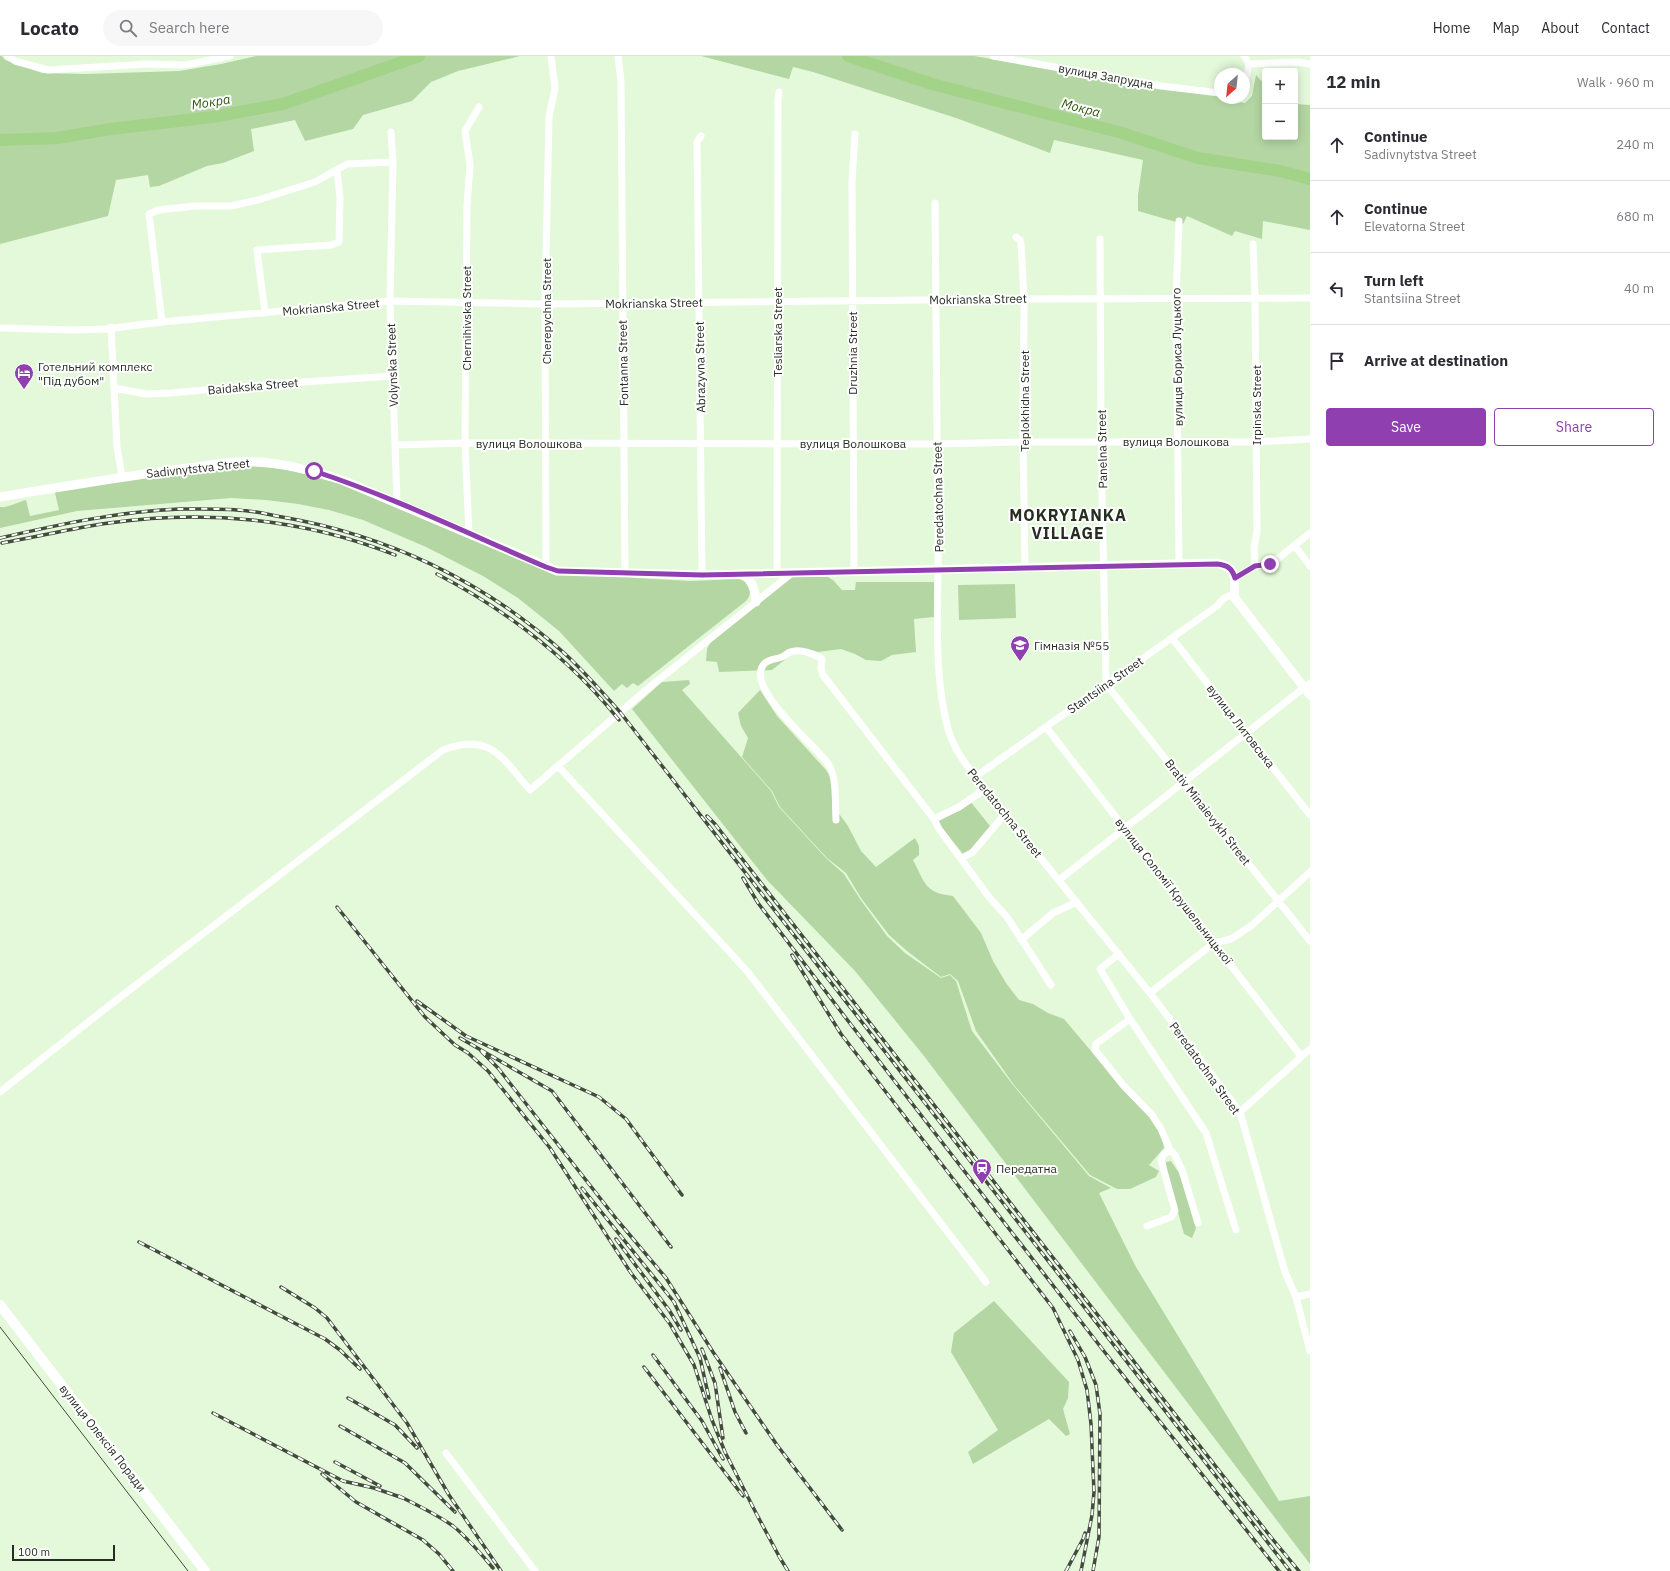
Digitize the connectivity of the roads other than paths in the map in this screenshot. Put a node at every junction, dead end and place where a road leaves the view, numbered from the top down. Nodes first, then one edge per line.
1 (8, 56) edge
2 (230, 56) edge
3 (551, 56) edge
4 (618, 56) edge
5 (993, 56) edge
6 (1244, 56) edge
7 (1249, 64) junction
8 (1310, 64) edge
9 (1248, 68) edge
10 (779, 92) dead end
11 (1214, 92) edge
12 (479, 107) dead end
13 (391, 132) dead end
14 (855, 134) dead end
15 (701, 136) dead end
16 (393, 162) junction
17 (337, 170) junction
18 (935, 203) dead end
19 (1178, 221) dead end
20 (1016, 237) dead end
21 (1100, 239) dead end
22 (1253, 244) dead end
23 (1255, 297) junction
24 (1024, 298) junction
25 (1176, 298) junction
26 (1310, 298) edge
27 (1101, 299) junction
28 (935, 300) junction
29 (390, 301) junction
30 (777, 301) junction
31 (852, 302) junction
32 (466, 303) junction
33 (700, 303) junction
34 (545, 304) junction
35 (623, 304) junction
36 (265, 313) junction
37 (162, 322) junction
38 (111, 327) junction
39 (0, 328) edge
40 (392, 376) junction
41 (115, 388) junction
42 (1310, 439) edge
43 (1178, 441) junction
44 (778, 442) junction
45 (1023, 442) junction
46 (1101, 442) junction
47 (1256, 442) junction
48 (465, 443) junction
49 (624, 443) junction
50 (701, 443) junction
51 (853, 443) junction
52 (546, 444) junction
53 (937, 444) junction
54 (395, 445) junction
55 (122, 476) junction
56 (0, 497) edge
57 (397, 502) junction
58 (1310, 533) edge
59 (469, 534) junction
60 (1295, 546) junction
61 (1179, 564) junction
62 (1104, 566) junction
63 (1255, 566) junction
64 (1310, 566) edge
65 (546, 567) junction
66 (1025, 568) junction
67 (939, 570) junction
68 (854, 572) junction
69 (625, 573) junction
70 (777, 573) junction
71 (792, 573) junction
72 (744, 574) junction
73 (702, 575) junction
74 (1235, 578) junction
75 (1234, 594) junction
76 (756, 602) junction
77 (1172, 638) junction
78 (1106, 684) junction
79 (1307, 685) edge
80 (1310, 695) edge
81 (1046, 727) junction
82 (1246, 733) junction
83 (558, 766) junction
84 (975, 777) junction
85 (1185, 781) junction
86 (985, 789) junction
87 (1005, 814) junction
88 (1310, 815) edge
89 (934, 819) junction
90 (836, 820) dead end
91 (1125, 828) junction
92 (962, 858) junction
93 (1310, 872) edge
94 (1059, 880) junction
95 (1278, 900) junction
96 (1077, 902) junction
97 (1021, 940) junction
98 (1310, 941) edge
99 (1214, 943) junction
100 (1119, 954) junction
101 (1051, 985) dead end
102 (1150, 993) junction
103 (1130, 1019) junction
104 (1310, 1049) edge
105 (1301, 1056) junction
106 (0, 1092) edge
107 (1240, 1112) junction
108 (1170, 1150) junction
109 (1198, 1223) dead end
110 (1147, 1226) dead end
111 (1236, 1230) dead end
112 (986, 1282) dead end
113 (1310, 1294) edge
114 (1296, 1297) junction
115 (0, 1305) edge
116 (1310, 1351) edge
117 (446, 1453) dead end
118 (205, 1571) edge
119 (535, 1571) edge

1 - 2 street
3 - 34 street, Cherepychna Street
4 - 35 street, Fontanna Street
5 - 11 street, вулиця Запрудна
6 - 7 street
7 - 8 street
7 - 9 street
10 - 30 street, Tesliarska Street
12 - 32 street, Chernihivska Street
13 - 16 street, Volynska Street
14 - 31 street, Druzhnia Street
15 - 33 street, Abrazyvna Street
16 - 17 street
16 - 29 street, Volynska Street
17 - 36 street
17 - 37 street
18 - 28 street, Peredatochna Street
19 - 25 street, вулиця Бориса Луцького
20 - 24 street, Teplokhidna Street
21 - 27 street, Panelna Street
22 - 23 street, Irpinska Street
23 - 25 street, Mokrianska Street
23 - 26 street, Mokrianska Street
23 - 47 street, Irpinska Street
24 - 27 street, Mokrianska Street
24 - 28 street, Mokrianska Street
24 - 45 street, Teplokhidna Street
25 - 27 street, Mokrianska Street
25 - 43 street, вулиця Бориса Луцького
27 - 46 street, Panelna Street
28 - 31 street, Mokrianska Street
28 - 53 street, Peredatochna Street
29 - 32 street, Mokrianska Street
29 - 36 street, Mokrianska Street
29 - 40 street, Volynska Street
30 - 31 street, Mokrianska Street
30 - 33 street, Mokrianska Street
30 - 44 street, Tesliarska Street
31 - 51 street, Druzhnia Street
32 - 34 street, Mokrianska Street
32 - 48 street, Chernihivska Street
33 - 35 street, Mokrianska Street
33 - 50 street, Abrazyvna Street
34 - 35 street, Mokrianska Street
34 - 52 street, Cherepychna Street
35 - 49 street, Fontanna Street
36 - 37 street, Mokrianska Street
37 - 38 street, Mokrianska Street
38 - 39 street, Mokrianska Street
38 - 41 street
40 - 41 street, Baidakska Street
40 - 54 street, Volynska Street
41 - 55 street
42 - 47 street, вулиця Волошкова
43 - 46 street, вулиця Волошкова
43 - 47 street, вулиця Волошкова
43 - 61 street, вулиця Бориса Луцького
44 - 50 street, вулиця Волошкова
44 - 51 street, вулиця Волошкова
44 - 70 street, Tesliarska Street
45 - 46 street, вулиця Волошкова
45 - 53 street, вулиця Волошкова
45 - 66 street, Teplokhidna Street
46 - 62 street, Panelna Street
47 - 63 street, Irpinska Street
48 - 52 street, вулиця Волошкова
48 - 54 street, вулиця Волошкова
48 - 59 street, Chernihivska Street
49 - 50 street, вулиця Волошкова
49 - 52 street, вулиця Волошкова
49 - 69 street, Fontanna Street
50 - 73 street, Abrazyvna Street
51 - 53 street, вулиця Волошкова
51 - 68 street, Druzhnia Street
52 - 65 street, Cherepychna Street
53 - 67 street, Peredatochna Street
54 - 57 street, Volynska Street
55 - 56 street, Sadivnytstva Street
55 - 57 street, Sadivnytstva Street
57 - 59 street, Sadivnytstva Street
58 - 60 street
59 - 65 street, Sadivnytstva Street
60 - 63 street
60 - 64 street
61 - 62 street, Sadivnytstva Street
61 - 74 street, Sadivnytstva Street
62 - 66 street, Sadivnytstva Street
62 - 78 street, Panelna Street
63 - 74 street
65 - 69 street, Sadivnytstva Street
66 - 67 street, Sadivnytstva Street
67 - 68 street, Sadivnytstva Street
67 - 84 street, Peredatochna Street
68 - 71 street, Sadivnytstva Street
69 - 73 street, Sadivnytstva Street
70 - 71 street, Sadivnytstva Street
70 - 72 street, Sadivnytstva Street
71 - 76 street
72 - 73 street, Sadivnytstva Street
72 - 76 street
74 - 75 street
75 - 77 street, Stantsiina Street
75 - 79 street
76 - 83 street
77 - 78 street, Stantsiina Street
77 - 82 street, вулиця Литовська
78 - 81 street, Stantsiina Street
78 - 85 street, Brativ Minaievykh Street
79 - 80 street
79 - 82 street
81 - 84 street, Stantsiina Street
81 - 91 street, вулиця Соломії Крушельницької
82 - 85 street
82 - 88 street, вулиця Литовська
83 - 106 street
83 - 112 street
84 - 86 street, Peredatochna Street
85 - 91 street
85 - 95 street, Brativ Minaievykh Street
86 - 87 street, Peredatochna Street
86 - 89 street
87 - 92 street
87 - 94 street, Peredatochna Street
89 - 90 street
89 - 92 street
91 - 94 street
91 - 99 street, вулиця Соломії Крушельницької
92 - 97 street
93 - 95 street
94 - 96 street, Peredatochna Street
95 - 98 street, Brativ Minaievykh Street
95 - 99 street
96 - 97 street
96 - 100 street, Peredatochna Street
97 - 101 street
99 - 102 street
99 - 105 street, вулиця Соломії Крушельницької
100 - 102 street, Peredatochna Street
100 - 103 street
102 - 107 street, Peredatochna Street
103 - 108 street
103 - 111 street
104 - 105 street
105 - 107 street
107 - 114 street, Peredatochna Street
108 - 109 street
108 - 110 street
113 - 114 street
114 - 116 street, Peredatochna Street
115 - 118 main road, вулиця Олексія Поради
117 - 119 street

